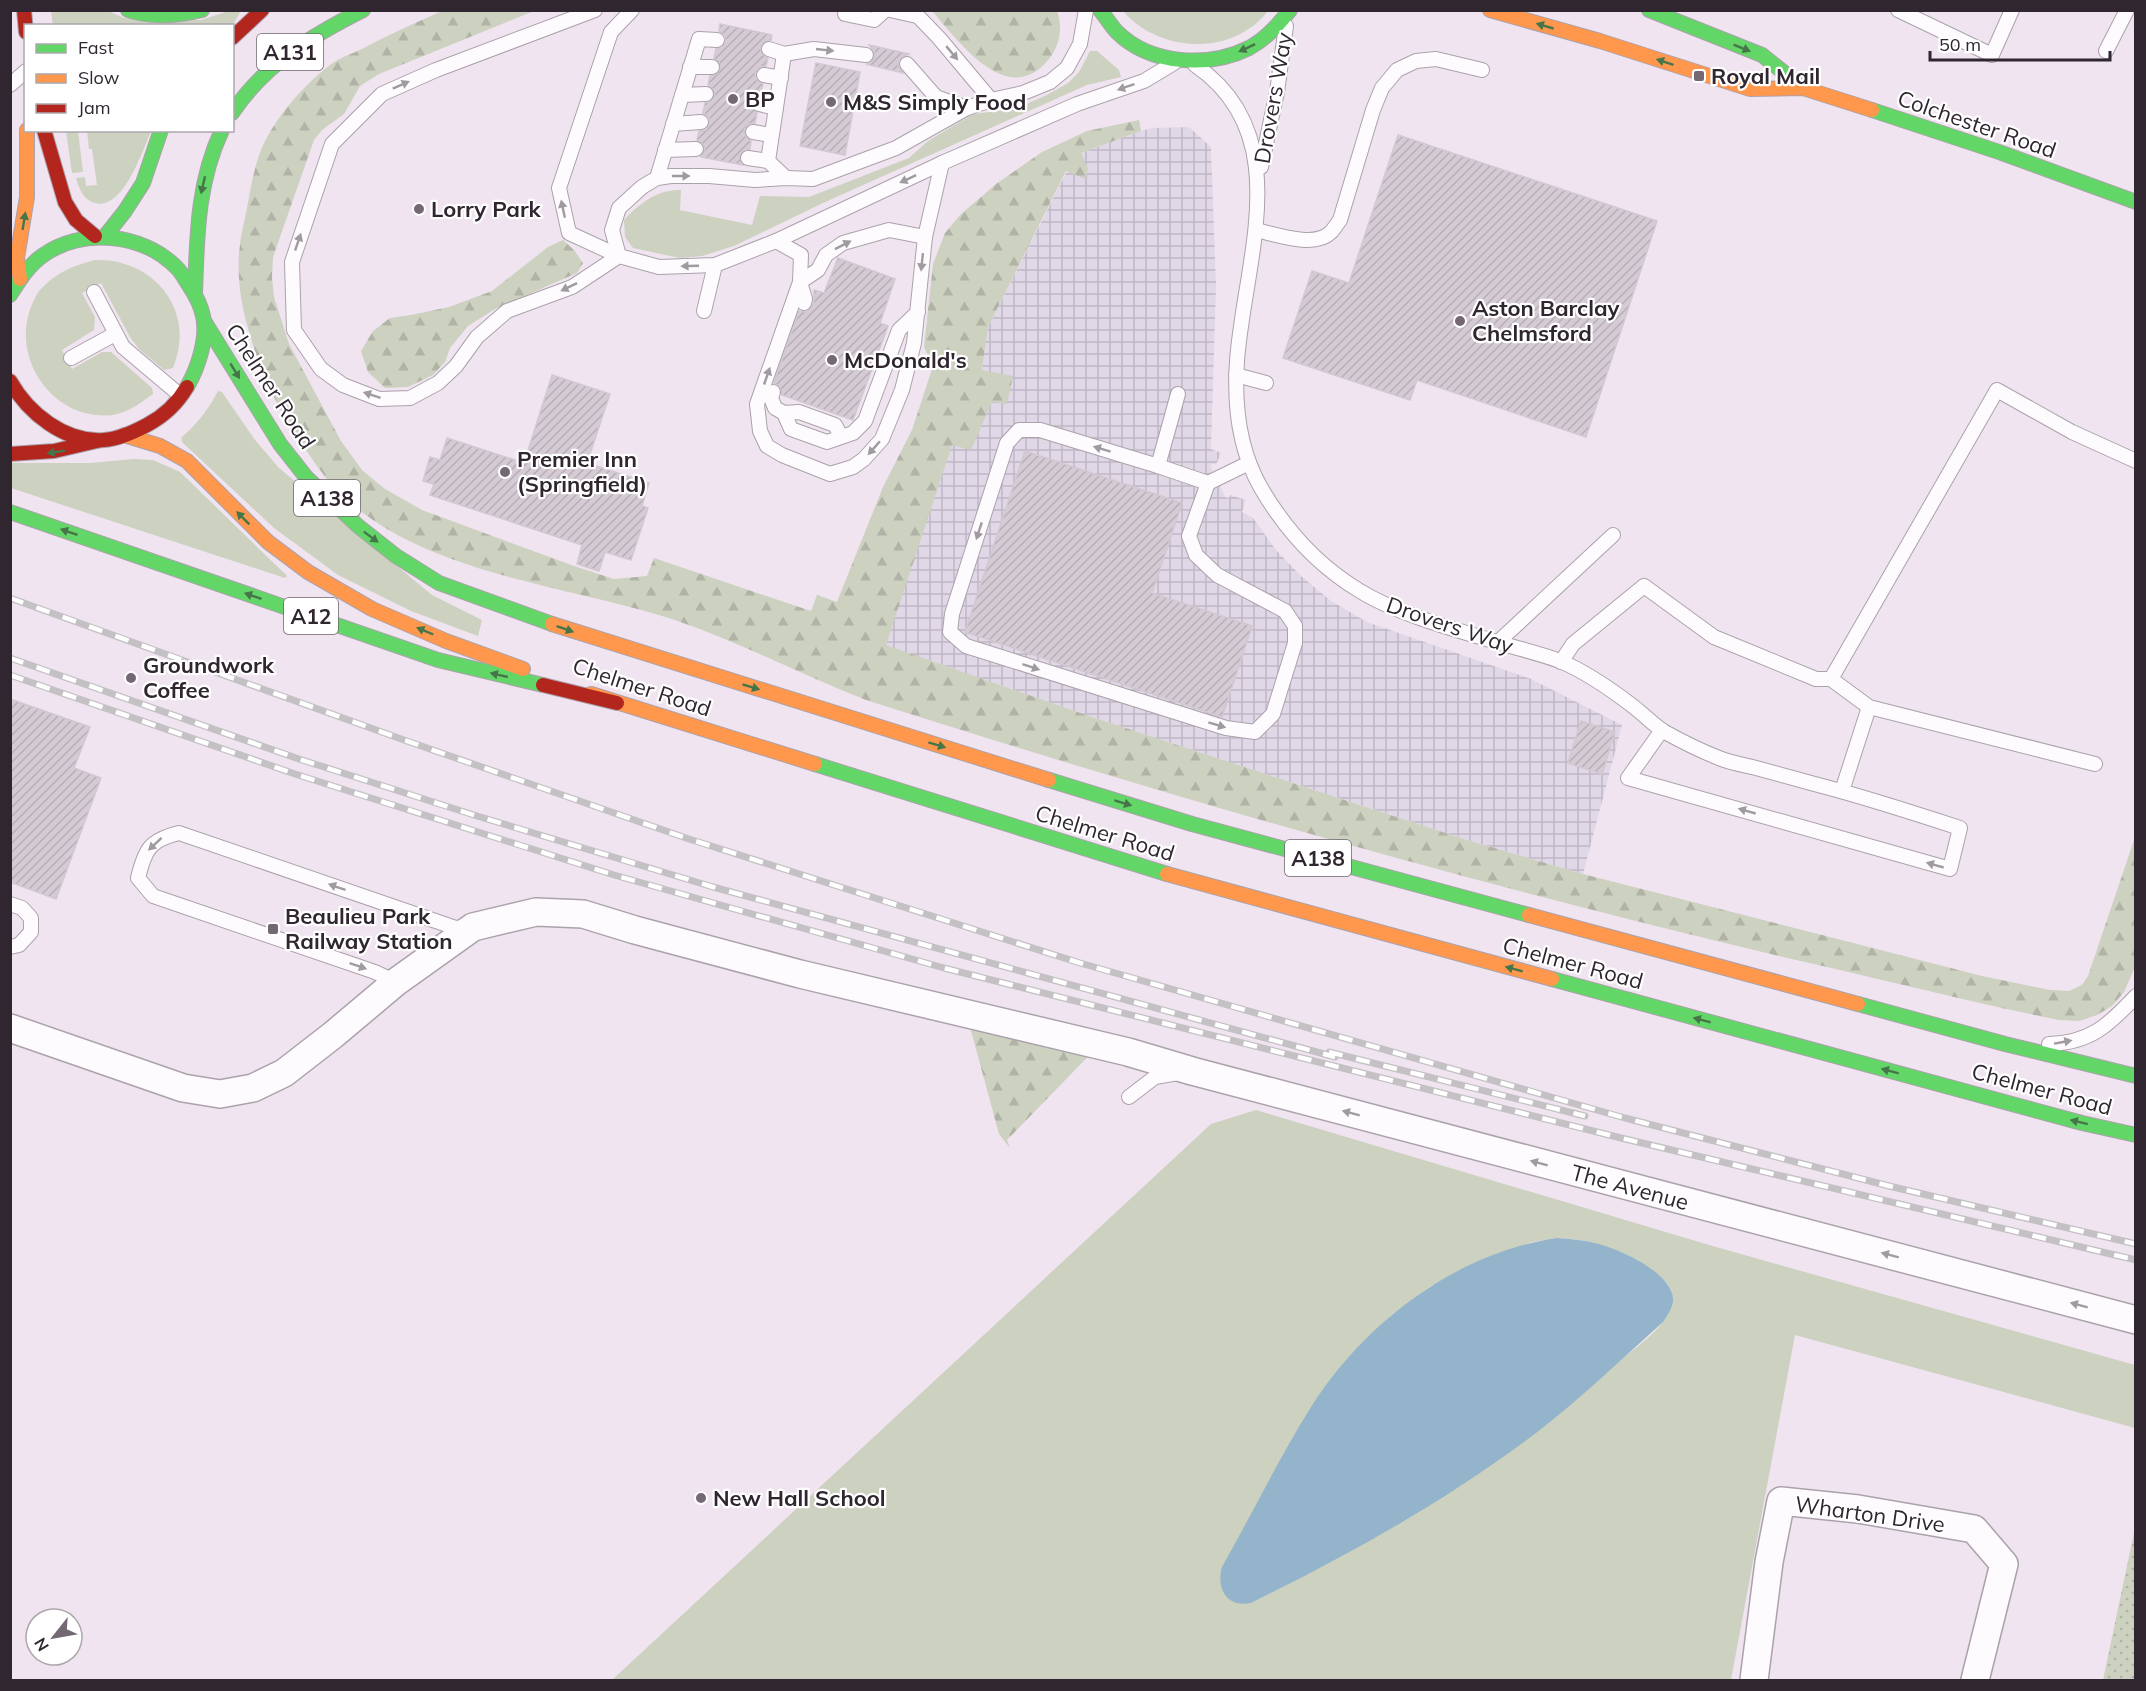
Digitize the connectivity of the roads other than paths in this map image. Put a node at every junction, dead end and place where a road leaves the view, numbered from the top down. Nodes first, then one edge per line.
1 (128, 10) edge
2 (202, 10) edge
3 (262, 10) edge
4 (363, 10) edge
5 (595, 10) edge
6 (632, 10) edge
7 (888, 10) edge
8 (1086, 10) edge
9 (1100, 10) edge
10 (1490, 10) edge
11 (1649, 10) edge
12 (1898, 10) edge
13 (2012, 10) edge
14 (2127, 10) edge
15 (914, 13) edge
16 (1289, 13) edge
17 (845, 14) dead end
18 (234, 36) edge
19 (717, 40) dead end
20 (769, 49) dead end
21 (2106, 51) dead end
22 (784, 54) junction
23 (866, 55) dead end
24 (1184, 61) junction
25 (907, 64) dead end
26 (690, 67) junction
27 (712, 67) dead end
28 (1482, 70) dead end
29 (24, 73) edge
30 (764, 75) dead end
31 (781, 78) junction
32 (10, 85) edge
33 (1803, 88) junction
34 (706, 94) dead end
35 (682, 95) junction
36 (991, 100) junction
37 (759, 104) dead end
38 (776, 108) junction
39 (967, 108) junction
40 (234, 110) edge
41 (24, 120) edge
42 (701, 122) dead end
43 (673, 124) junction
44 (27, 132) edge
45 (45, 132) edge
46 (160, 132) edge
47 (221, 132) edge
48 (753, 132) dead end
49 (771, 135) junction
50 (696, 149) dead end
51 (665, 150) junction
52 (14, 158) dead end
53 (748, 158) dead end
54 (768, 161) junction
55 (942, 163) junction
56 (657, 178) junction
57 (786, 178) junction
58 (1257, 182) junction
59 (2136, 202) edge
60 (1256, 230) junction
61 (100, 236) junction
62 (924, 237) junction
63 (776, 241) junction
64 (618, 256) junction
65 (715, 265) junction
66 (20, 279) junction
67 (800, 282) junction
68 (94, 292) dead end
69 (195, 294) junction
70 (10, 295) edge
71 (804, 303) dead end
72 (704, 311) dead end
73 (918, 312) junction
74 (204, 321) junction
75 (115, 334) junction
76 (71, 358) dead end
77 (1236, 375) junction
78 (10, 381) edge
79 (1266, 383) dead end
80 (773, 392) dead end
81 (1178, 394) dead end
82 (181, 396) junction
83 (10, 402) edge
84 (34, 414) junction
85 (124, 435) junction
86 (99, 440) junction
87 (10, 453) edge
88 (2136, 461) edge
89 (1249, 463) junction
90 (1158, 466) junction
91 (1208, 483) junction
92 (10, 512) edge
93 (1613, 535) dead end
94 (1498, 642) junction
95 (1561, 662) junction
96 (1831, 680) junction
97 (617, 703) junction
98 (1869, 707) junction
99 (1662, 730) junction
100 (2096, 764) dead end
101 (1842, 791) junction
102 (10, 904) edge
103 (473, 927) junction
104 (10, 947) edge
105 (396, 982) junction
106 (2136, 996) edge
107 (10, 1028) edge
108 (2005, 1044) junction
109 (1192, 1071) junction
110 (2136, 1076) edge
111 (1129, 1097) dead end
112 (2136, 1135) edge
113 (2136, 1320) edge
114 (1754, 1680) edge
115 (1975, 1680) edge

1 - 2 main road
3 - 18 main road, A131
4 - 40 main road, A131
64 -> 5 lane
64 -> 6 lane
7 - 15 lane
7 - 17 lane
8 - 36 lane
9 - 24 main road
33 -> 10 main road, Colchester Road
11 -> 33 main road, Colchester Road
12 - 13 lane
14 - 21 lane
15 -> 36 lane
16 -> 24 main road
16 - 58 lane, Drovers Way
19 - 26 lane
20 - 22 lane
22 -> 23 lane
22 - 31 lane
24 -> 55 lane
24 - 58 lane, Drovers Way
25 - 39 lane
26 - 27 lane
26 - 35 lane
28 - 60 lane
29 - 32 lane
30 - 31 lane
31 - 38 lane
33 - 59 main road, Colchester Road
34 - 35 lane
35 - 43 lane
36 - 39 lane
37 - 38 lane
38 - 49 lane
39 - 57 lane
41 - 52 main road
42 - 43 lane
43 - 51 lane
66 -> 44 main road
45 - 61 main road
46 - 61 main road
47 -> 69 main road
48 - 49 lane
49 - 54 lane
50 - 51 lane
51 - 56 lane
53 - 54 lane
54 - 57 lane
55 - 62 lane
55 -> 63 lane
56 -> 57 lane
56 - 64 lane
58 - 60 lane, Drovers Way
60 - 77 lane, Drovers Way
61 - 66 main road
61 - 69 main road
67 -> 62 lane
62 -> 73 lane
63 - 65 lane
63 - 67 lane
65 -> 64 lane
65 - 72 lane
66 - 70 main road
67 - 71 lane
73 -> 67 lane
68 - 75 lane
69 - 74 main road
73 - 80 lane
74 - 82 main road
74 -> 108 main road, Chelmer Road / A138
75 - 76 lane
75 - 82 lane
77 - 79 lane
77 - 89 lane, Drovers Way
78 - 84 main road
81 - 90 lane
82 - 85 main road
83 - 84 main road
84 - 86 main road
85 - 86 main road
97 -> 85 main road, Chelmer Road / A138
86 -> 87 main road
88 - 96 lane
89 - 91 lane
89 - 94 lane, Drovers Way
90 - 91 lane
90 -> 91 lane
97 -> 92 main road, A12
93 - 94 lane
94 - 95 lane, Drovers Way
95 - 96 lane
95 - 99 lane, Drovers Way
96 - 98 lane
112 -> 97 main road, Chelmer Road / A138
98 - 100 lane
98 - 101 lane
99 - 101 lane, Drovers Way
101 -> 99 lane, Drovers Way
102 - 104 lane
103 - 105 street
103 -> 105 lane
103 - 109 street
105 - 107 street
108 -> 106 lane
108 - 110 main road, Chelmer Road / A138
109 - 111 lane, The Avenue
113 -> 109 street, The Avenue
114 - 115 street, Wharton Drive

